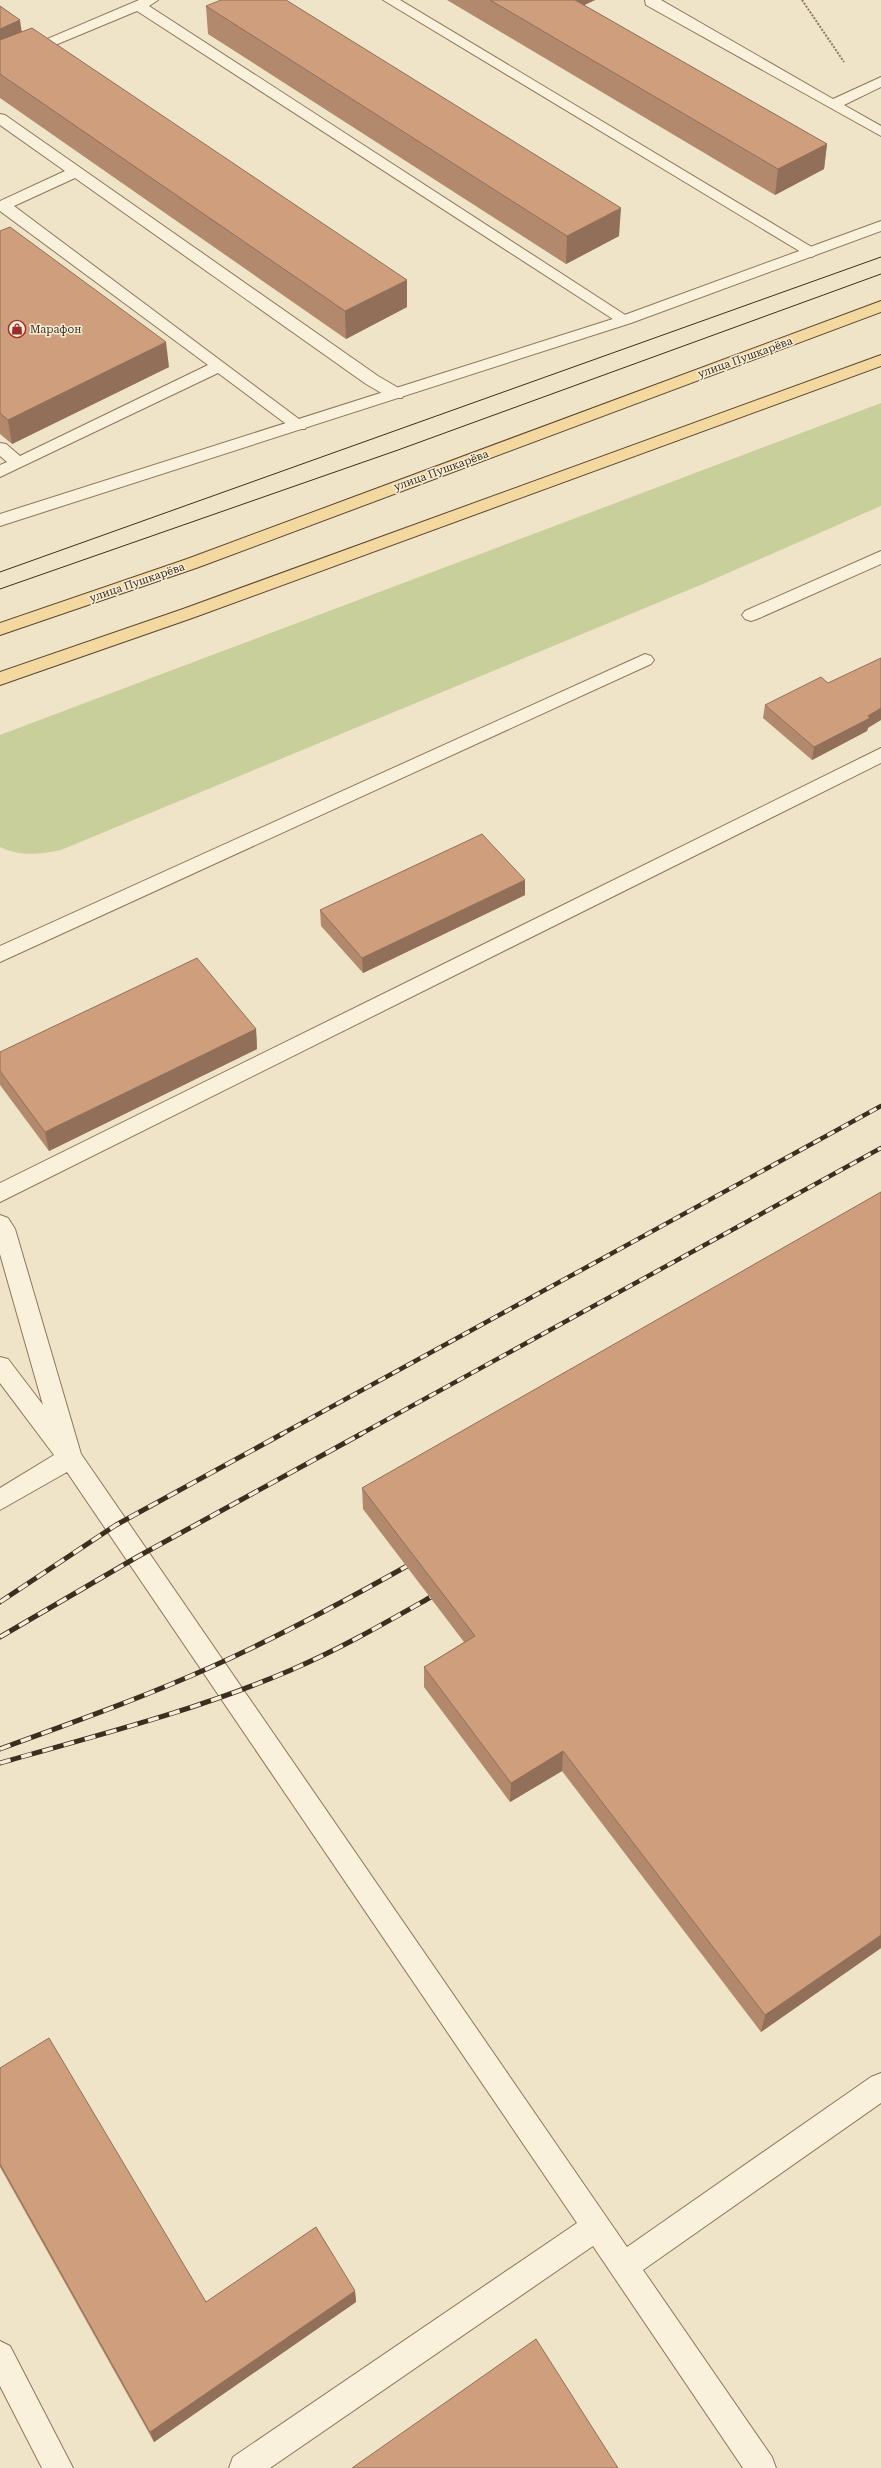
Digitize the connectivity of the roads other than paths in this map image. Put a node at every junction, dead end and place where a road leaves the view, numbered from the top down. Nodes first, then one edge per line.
1 (390, 0) edge
2 (654, 0) edge
3 (144, 3) edge
4 (0, 64) edge
5 (881, 81) edge
6 (833, 105) junction
7 (0, 118) edge
8 (881, 132) edge
9 (76, 172) junction
10 (1, 205) edge
11 (881, 226) edge
12 (812, 252) junction
13 (881, 306) edge
14 (625, 320) junction
15 (881, 360) edge
16 (220, 366) junction
17 (396, 394) junction
18 (299, 425) junction
19 (0, 448) edge
20 (19, 463) junction
21 (0, 472) edge
22 (0, 520) edge
23 (881, 557) edge
24 (751, 614) dead end
25 (0, 629) edge
26 (645, 660) dead end
27 (0, 679) edge
28 (881, 755) edge
29 (0, 955) edge
30 (0, 1193) edge
31 (0, 1224) edge
32 (0, 1366) edge
33 (70, 1458) junction
34 (0, 1500) edge
35 (881, 2086) edge
36 (596, 2227) junction
37 (623, 2267) junction
38 (0, 2356) edge
39 (58, 2468) edge
40 (244, 2468) edge
41 (761, 2468) edge

1 - 12 street
2 - 6 street
3 - 4 street
3 - 14 street
5 - 6 street
6 - 8 street
7 - 9 street
9 - 10 street
9 - 17 street
10 - 16 street
11 - 12 street
12 - 14 street
13 - 25 main road, улица Пушкарёва
14 - 17 street
15 - 27 main road
16 - 18 street
16 - 20 street
17 - 18 street
18 - 22 street
19 - 20 street
20 - 21 street
23 - 24 street
26 - 29 street
28 - 30 street
31 - 33 street
32 - 33 street
33 - 34 street
33 - 36 street
35 - 37 street
36 - 37 street
36 - 40 street
37 - 41 street
38 - 39 street

